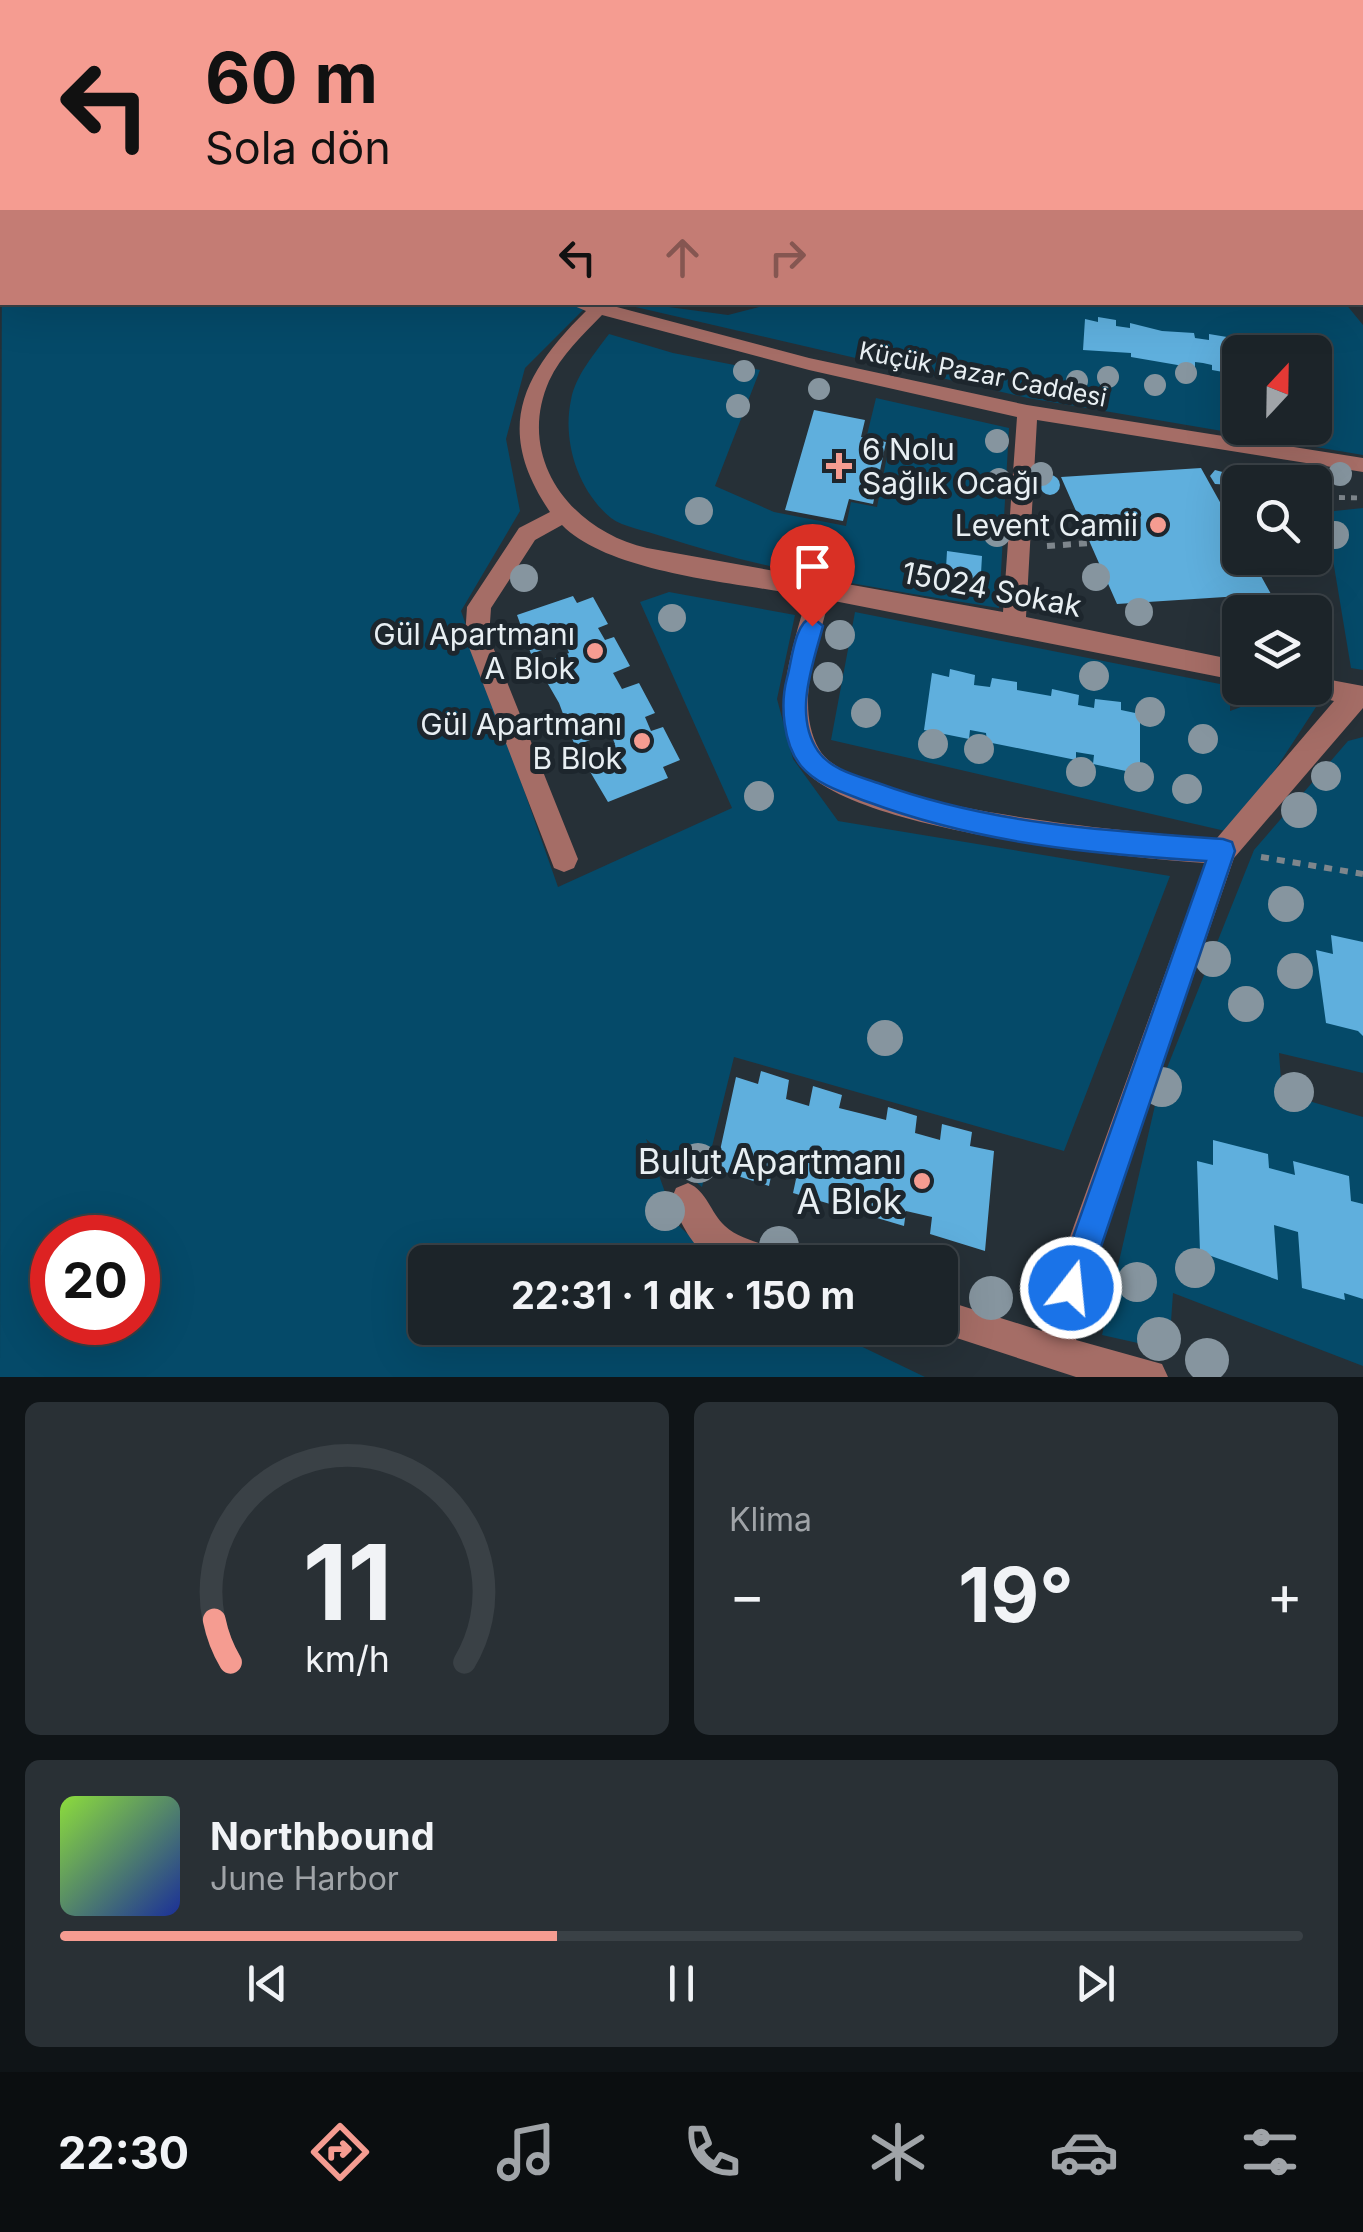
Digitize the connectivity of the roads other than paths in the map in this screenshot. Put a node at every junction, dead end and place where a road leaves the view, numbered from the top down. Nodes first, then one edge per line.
1 (584, 305) edge
2 (598, 309) junction
3 (1027, 412) junction
4 (1363, 464) edge
5 (564, 514) junction
6 (820, 591) junction
7 (1014, 624) junction
8 (1222, 667) edge
9 (1332, 690) edge
10 (1359, 696) edge
11 (1223, 851) junction
12 (564, 859) dead end
13 (688, 1200) dead end
14 (718, 1245) edge
15 (958, 1324) edge
16 (1054, 1353) junction
17 (1149, 1377) edge

1 - 2 lane, Küçük Pazar Caddesi
2 - 3 lane, Küçük Pazar Caddesi
2 - 5 lane
3 - 4 lane, Küçük Pazar Caddesi
3 - 7 lane
5 - 6 lane, 15024 Sokak
5 - 12 lane
6 - 7 lane, 15024 Sokak
6 - 11 lane
7 - 8 lane, 15024 Sokak
9 - 10 lane
10 - 11 lane
11 - 16 lane
13 - 14 lane
15 - 16 lane
16 - 17 lane

